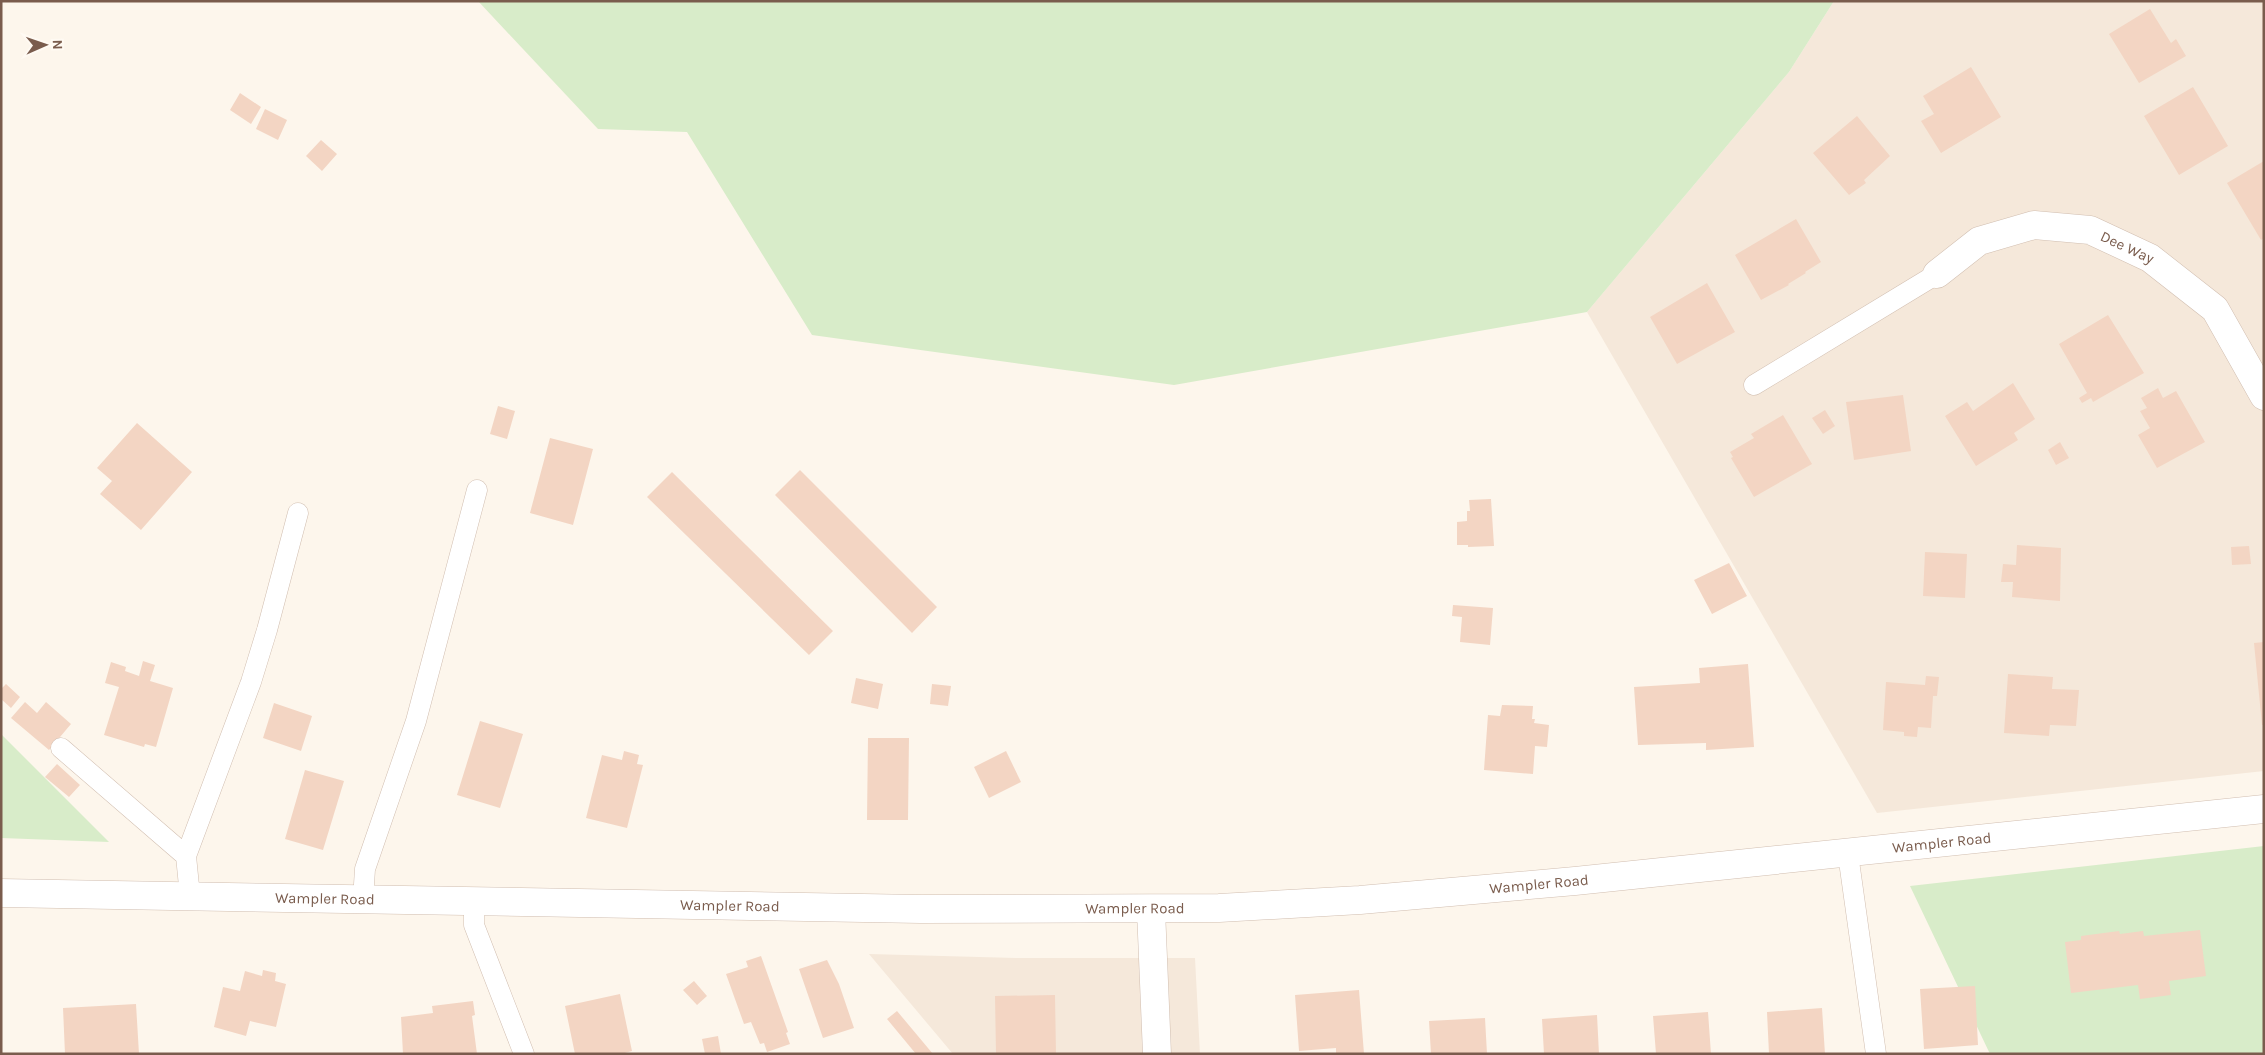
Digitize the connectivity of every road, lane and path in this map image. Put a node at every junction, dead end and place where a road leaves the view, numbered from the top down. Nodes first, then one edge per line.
1 (1937, 274) joint
2 (1754, 385) dead end
3 (2264, 396) edge
4 (477, 490) dead end
5 (298, 513) dead end
6 (61, 748) dead end
7 (2264, 810) edge
8 (1848, 854) junction
9 (186, 856) junction
10 (1, 893) edge
11 (190, 896) junction
12 (363, 900) junction
13 (474, 902) junction
14 (1151, 910) junction
15 (524, 1054) edge
16 (1157, 1054) edge
17 (1876, 1054) edge

1 - 2 lane
1 - 3 street, Dee Way
4 - 12 lane
5 - 9 lane
6 - 9 lane
7 - 8 street, Wampler Road
8 - 14 street, Wampler Road
8 - 17 lane
9 - 11 lane
10 - 11 street, Wampler Road
11 - 12 street, Wampler Road
12 - 13 street, Wampler Road
13 - 14 street, Wampler Road
13 - 15 lane
14 - 16 street

